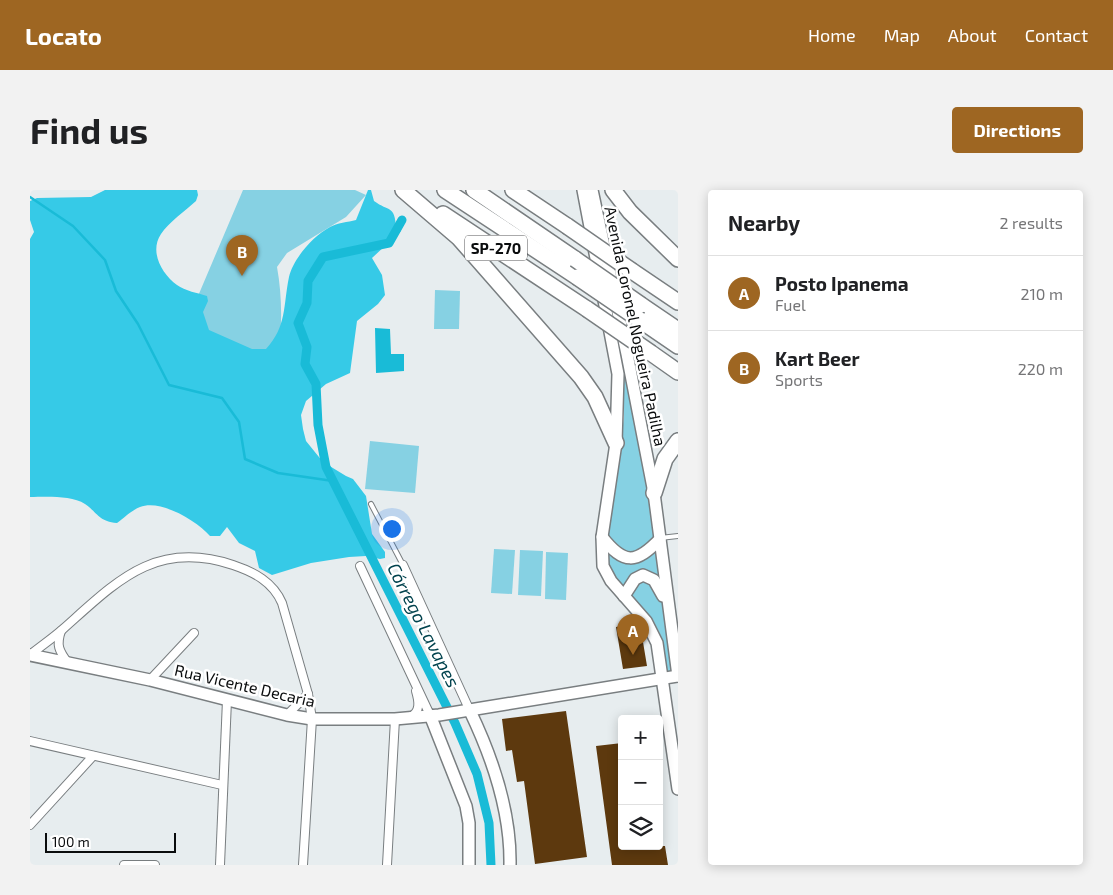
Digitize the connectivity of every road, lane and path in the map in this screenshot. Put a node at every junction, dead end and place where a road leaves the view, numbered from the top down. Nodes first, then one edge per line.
1 (403, 190) edge
2 (444, 190) edge
3 (474, 190) edge
4 (513, 190) edge
5 (583, 190) edge
6 (592, 190) edge
7 (613, 190) edge
8 (678, 259) edge
9 (678, 302) edge
10 (641, 312) junction
11 (678, 330) edge
12 (678, 346) edge
13 (678, 372) edge
14 (678, 441) edge
15 (616, 443) junction
16 (654, 492) junction
17 (371, 504) dead end
18 (678, 536) edge
19 (602, 537) junction
20 (660, 538) junction
21 (403, 565) joint
22 (360, 566) dead end
23 (624, 596) junction
24 (667, 604) junction
25 (61, 631) junction
26 (194, 632) dead end
27 (676, 653) edge
28 (30, 655) edge
29 (69, 664) junction
30 (408, 665) junction
31 (678, 676) edge
32 (663, 678) junction
33 (150, 680) junction
34 (308, 694) junction
35 (227, 700) junction
36 (493, 707) junction
37 (467, 711) junction
38 (287, 715) junction
39 (435, 715) junction
40 (408, 718) junction
41 (312, 719) junction
42 (395, 719) junction
43 (481, 734) junction
44 (30, 741) edge
45 (92, 756) junction
46 (222, 785) junction
47 (678, 789) edge
48 (30, 825) edge
49 (124, 865) edge
50 (155, 865) edge
51 (220, 865) edge
52 (303, 865) edge
53 (387, 865) edge
54 (469, 865) edge
55 (510, 865) edge

1 - 13 highway, SP-270, bridge
1 - 15 highway
2 - 10 highway, SP-270, bridge
3 - 10 highway, SP-270, bridge
4 - 9 highway, bridge
5 - 15 main road, Avenida Coronel Nogueira Padilha
6 - 16 main road, Avenida Coronel Nogueira Padilha
7 - 8 highway
10 - 11 highway, SP-270
10 - 12 highway, SP-270
14 - 16 highway
15 - 19 main road, Avenida Coronel Nogueira Padilha
16 - 20 main road, Avenida Coronel Nogueira Padilha
17 - 21 lane
18 - 20 lane
19 - 20 main road
19 - 23 main road, Avenida Coronel Nogueira Padilha
20 - 24 main road, Avenida Coronel Nogueira Padilha
21 - 37 street
22 - 30 street
23 - 24 main road
23 - 32 main road, Avenida Coronel Nogueira Padilha
24 - 27 main road, Avenida Coronel Nogueira Padilha
25 - 28 street
25 - 29 street
25 - 34 street
26 - 33 street
27 - 31 main road, Avenida Coronel Nogueira Padilha
28 - 29 main road, Rua Vicente Decaria
29 - 33 main road, Rua Vicente Decaria
30 - 39 street
30 - 40 street
31 - 32 main road, Avenida Coronel Nogueira Padilha
32 - 36 main road, Rua Vicente Decaria
32 - 47 main road, Avenida Coronel Nogueira Padilha
33 - 35 main road, Rua Vicente Decaria
34 - 38 street
34 - 41 street
35 - 38 main road, Rua Vicente Decaria
35 - 46 street
36 - 37 main road, Rua Vicente Decaria
36 - 43 main road
37 - 39 main road, Rua Vicente Decaria
37 - 43 main road
38 - 41 main road, Rua Vicente Decaria
39 - 40 main road, Rua Vicente Decaria
39 - 54 main road
40 - 42 main road, Rua Vicente Decaria
41 - 42 main road, Rua Vicente Decaria
41 - 52 street
42 - 53 street
43 - 55 main road
44 - 45 street
45 - 46 street
45 - 48 street
46 - 51 street
49 - 50 street

